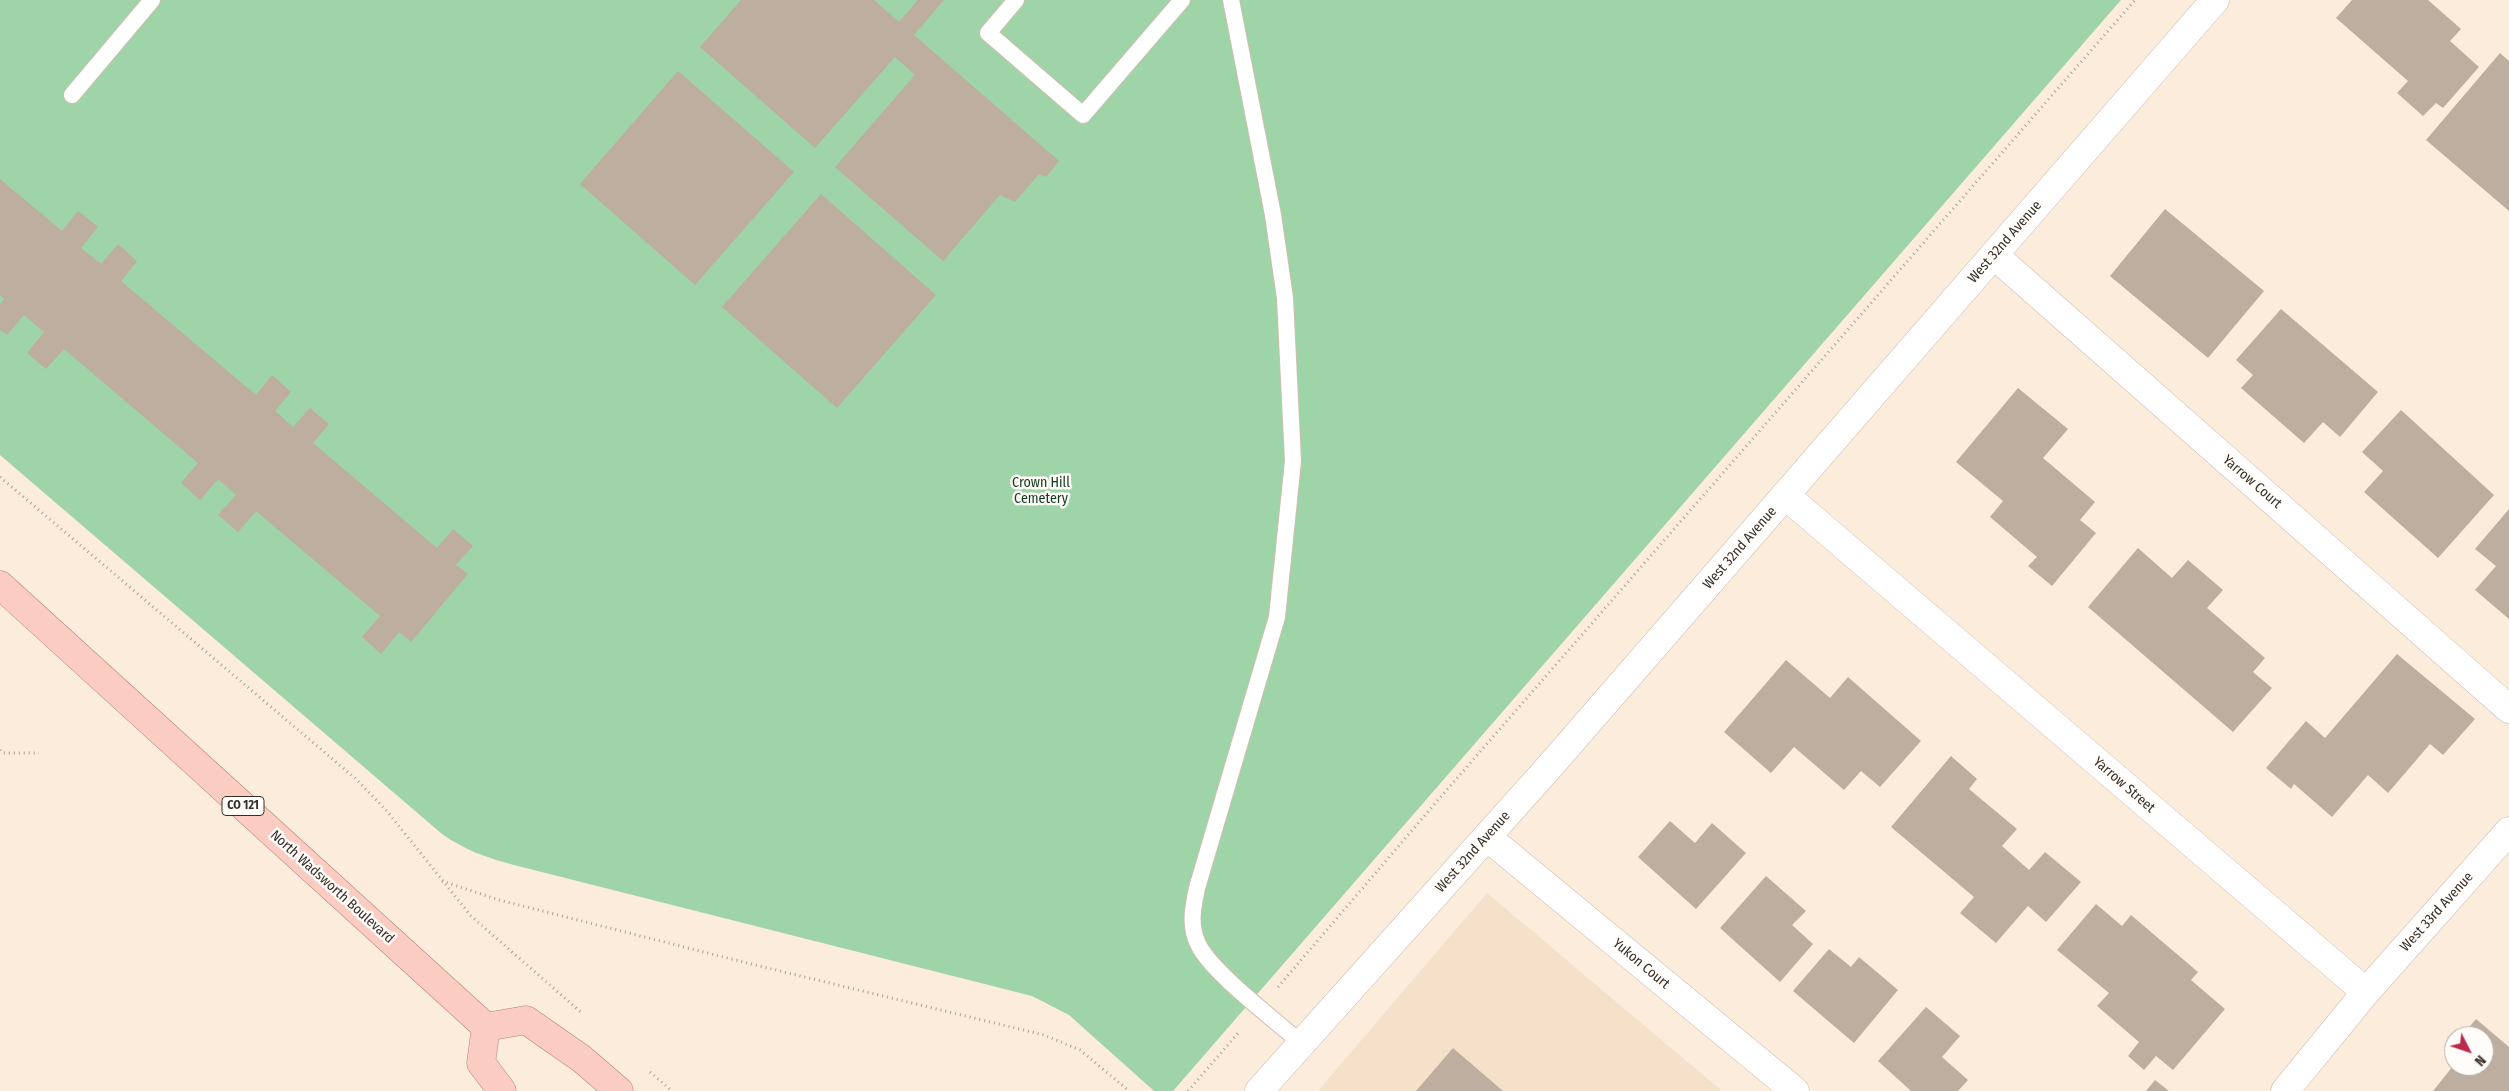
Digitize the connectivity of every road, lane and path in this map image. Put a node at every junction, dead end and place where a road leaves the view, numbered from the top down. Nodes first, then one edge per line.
1 (152, 0) edge
2 (1016, 0) edge
3 (1182, 0) edge
4 (1231, 0) edge
5 (2135, 0) edge
6 (2215, 0) edge
7 (72, 95) dead end
8 (1994, 255) junction
9 (0, 477) edge
10 (1785, 495) junction
11 (0, 585) edge
12 (2509, 709) edge
13 (0, 750) edge
14 (39, 753) dead end
15 (2509, 831) edge
16 (1487, 837) junction
17 (441, 881) junction
18 (2366, 992) junction
19 (1260, 1008) junction
20 (584, 1014) dead end
21 (486, 1027) junction
22 (1301, 1043) junction
23 (643, 1066) dead end
24 (502, 1091) edge
25 (619, 1091) edge
26 (672, 1091) edge
27 (1129, 1091) edge
28 (1188, 1091) edge
29 (1259, 1091) edge
30 (1795, 1091) edge
31 (2285, 1091) edge

1 - 7 lane
2 - 3 lane
4 - 19 lane
5 - 19 path
6 - 8 street, West 32nd Avenue
8 - 10 street, West 32nd Avenue
8 - 12 street, Yarrow Court
9 - 17 path
10 - 16 street, West 32nd Avenue
10 - 18 street, Yarrow Street
11 - 21 main road, North Wadsworth Boulevard / CO 121
13 - 14 path
15 - 18 street, West 33rd Avenue
16 - 22 street, West 32nd Avenue
16 - 30 street, Yukon Court
17 - 20 path
17 - 27 path
18 - 31 street
19 - 22 lane
19 - 28 path
21 - 24 main road
21 - 25 main road
22 - 29 street, West 32nd Avenue
23 - 26 path

